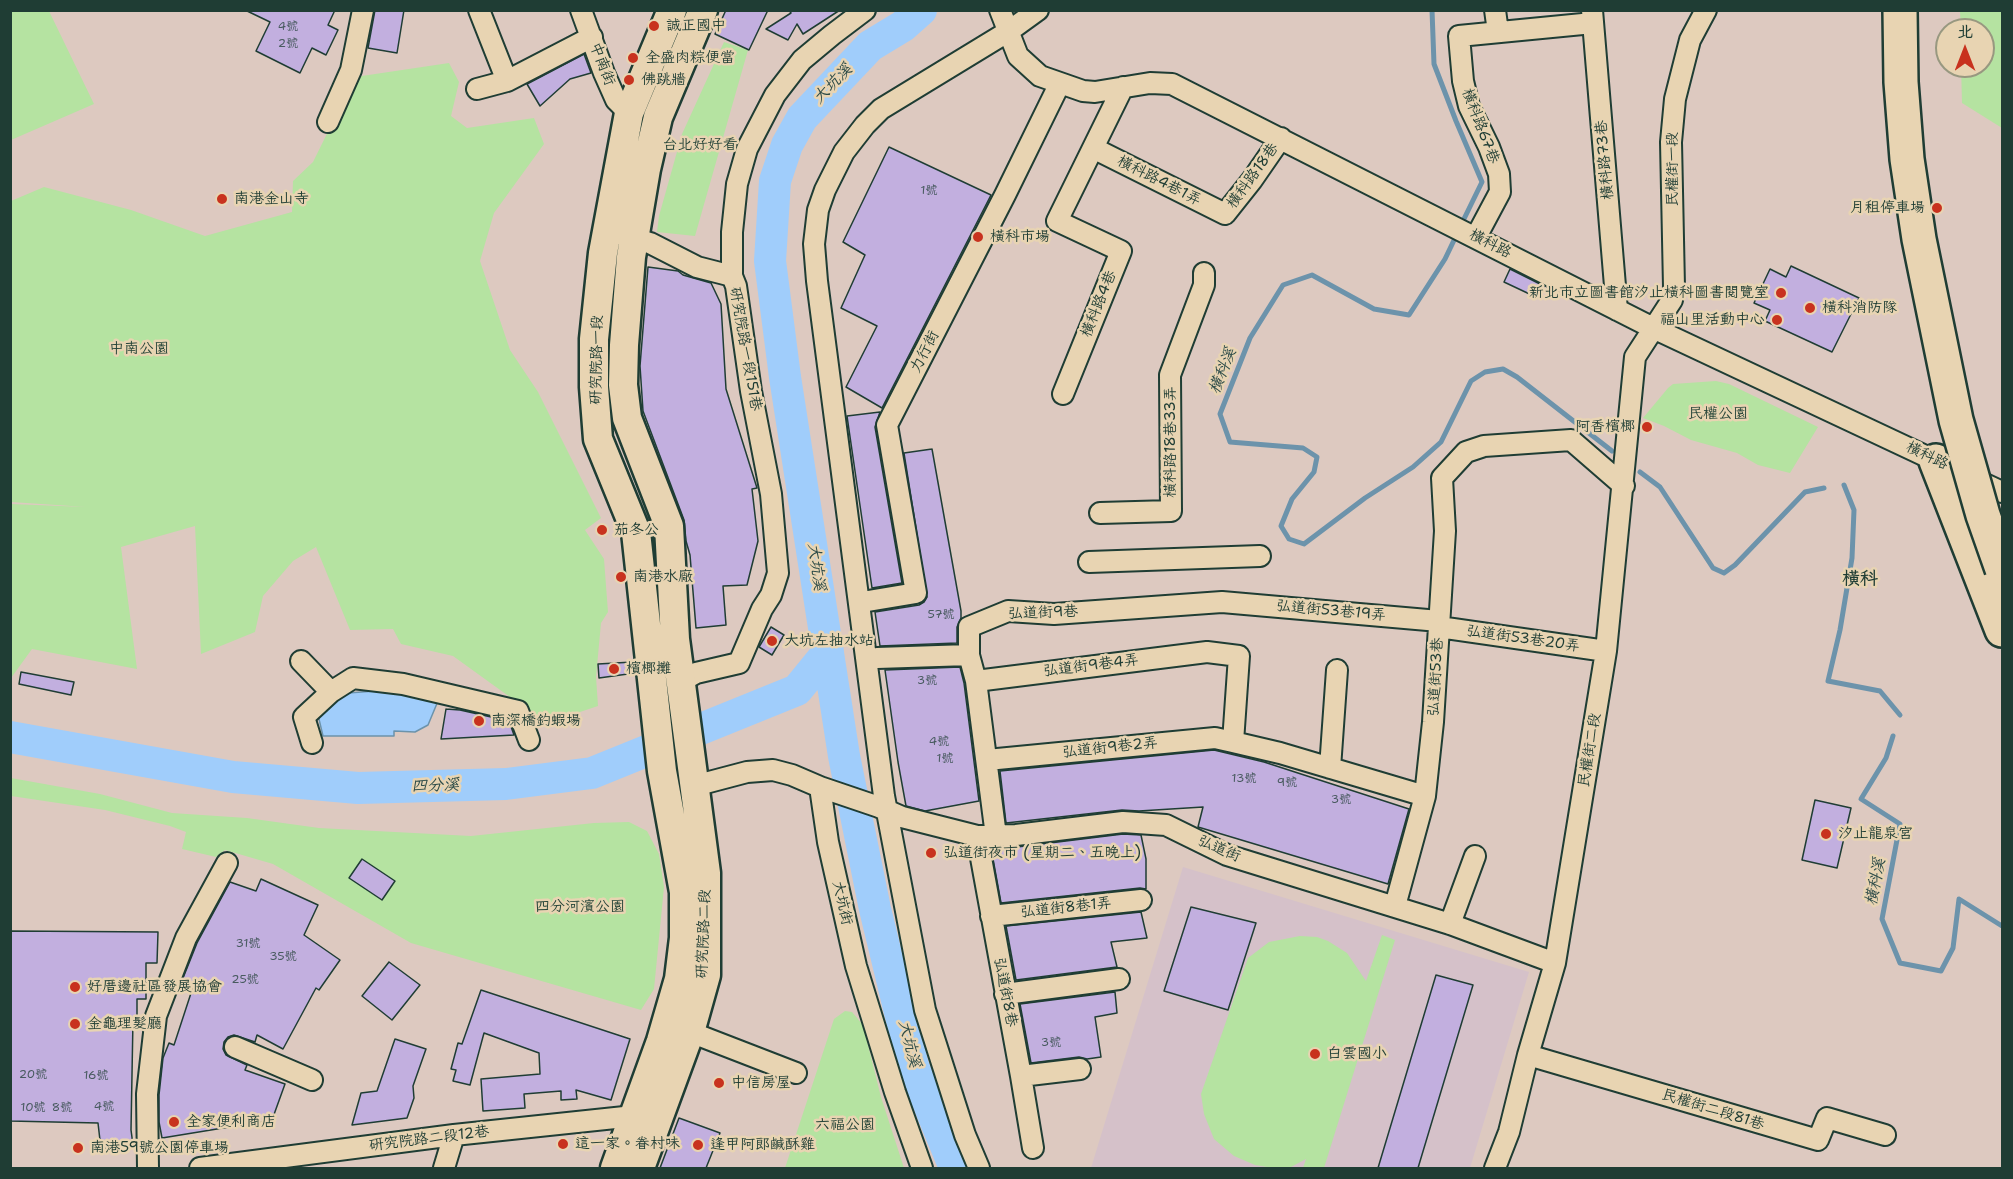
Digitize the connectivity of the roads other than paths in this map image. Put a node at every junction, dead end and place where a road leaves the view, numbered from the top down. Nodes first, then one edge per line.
1 (363, 10) edge
2 (479, 10) edge
3 (581, 10) edge
4 (672, 10) edge
5 (703, 10) edge
6 (865, 10) edge
7 (1000, 10) edge
8 (1038, 10) edge
9 (1495, 10) edge
10 (1706, 10) edge
11 (1900, 10) edge
12 (1923, 10) edge
13 (1592, 17) edge
14 (1009, 31) junction
15 (1498, 32) junction
16 (592, 37) junction
17 (507, 81) junction
18 (1060, 83) junction
19 (1123, 87) junction
20 (477, 88) dead end
21 (629, 114) junction
22 (328, 122) dead end
23 (1281, 138) junction
24 (1094, 148) junction
25 (1225, 214) joint
26 (620, 234) junction
27 (1473, 235) junction
28 (1204, 273) dead end
29 (732, 276) junction
30 (1617, 310) junction
31 (1653, 328) junction
32 (1063, 394) dead end
33 (1936, 461) junction
34 (1624, 486) junction
35 (2002, 492) edge
36 (2002, 511) edge
37 (1100, 513) dead end
38 (1260, 555) dead end
39 (1089, 562) dead end
40 (2002, 569) edge
41 (868, 600) dead end
42 (1222, 602) joint
43 (1439, 624) junction
44 (2002, 630) edge
45 (1606, 651) junction
46 (969, 655) junction
47 (877, 658) dead end
48 (301, 661) dead end
49 (1337, 670) dead end
50 (976, 681) junction
51 (331, 692) junction
52 (682, 693) junction
53 (530, 740) dead end
54 (1233, 742) junction
55 (312, 743) dead end
56 (987, 760) junction
57 (1330, 768) junction
58 (662, 771) joint
59 (692, 774) junction
60 (820, 787) junction
61 (1425, 796) junction
62 (668, 799) junction
63 (881, 808) junction
64 (987, 836) junction
65 (1475, 856) dead end
66 (226, 862) dead end
67 (1141, 900) dead end
68 (1395, 906) junction
69 (991, 916) junction
70 (1450, 924) junction
71 (1555, 963) junction
72 (1119, 979) dead end
73 (1005, 994) junction
74 (690, 1032) junction
75 (236, 1047) dead end
76 (1528, 1054) junction
77 (1080, 1069) dead end
78 (796, 1073) dead end
79 (1021, 1076) junction
80 (312, 1080) dead end
81 (645, 1120) junction
82 (454, 1135) junction
83 (1885, 1135) dead end
84 (1033, 1148) dead end
85 (148, 1168) edge
86 (200, 1168) edge
87 (444, 1168) edge
88 (615, 1168) edge
89 (640, 1168) edge
90 (922, 1168) edge
91 (979, 1168) edge
92 (1496, 1168) edge

1 - 22 street
2 - 17 street
3 - 16 street, 中南街
4 - 21 main road, 研究院路一段
5 - 26 main road, 研究院路一段
6 - 29 street, 研究院路一段151巷
7 - 14 street, 橫科路
8 - 14 street
9 - 15 street
10 - 31 street, 民權街一段
11 - 40 highway, bridge
12 - 36 highway
13 - 15 street, 橫科路67巷
13 - 30 street, 橫科路73巷
14 - 18 street, 橫科路
14 - 63 street
15 - 27 street, 橫科路67巷
16 - 17 street
16 - 21 street, 中南街
17 - 20 street
18 - 19 street, 橫科路
18 - 41 street, 力行街
19 - 23 street, 橫科路
19 - 24 street, 橫科路4巷
21 - 26 main road, 研究院路一段
23 - 25 street, 橫科路18巷
23 - 27 street, 橫科路
24 - 25 street, 橫科路4巷1弄
24 - 32 street, 橫科路4巷
26 - 29 street
26 - 52 main road, 研究院路一段
26 - 58 main road, 研究院路一段
27 - 30 street, 橫科路
28 - 37 street, 橫科路18巷33弄
29 - 52 street, 研究院路一段151巷
30 - 31 street, 橫科路
31 - 33 street, 橫科路
31 - 34 street, 民權街二段
33 - 35 street, 橫科路
33 - 44 highway
34 - 43 street, 弘道街53巷
34 - 45 street, 民權街二段
38 - 39 street
42 - 43 street, 弘道街53巷19弄
42 - 46 street, 弘道街9巷
43 - 45 street, 弘道街53巷20弄
43 - 61 street, 弘道街53巷
45 - 71 street, 民權街二段
46 - 47 street
46 - 50 street, 弘道街9巷
48 - 51 street
49 - 57 street
50 - 54 street, 弘道街9巷4弄
50 - 56 street, 弘道街9巷
51 - 53 street
51 - 55 street
52 - 59 main road, 研究院路一段
54 - 56 street, 弘道街9巷2弄
54 - 57 street, 弘道街9巷2弄
56 - 64 street, 弘道街9巷
57 - 61 street, 弘道街9巷2弄
58 - 62 main road, 研究院路二段
59 - 60 street
59 - 62 main road
59 - 74 main road, 研究院路二段
60 - 63 street, 弘道街
60 - 90 street, 大坑街
61 - 68 street, 弘道街53巷
62 - 81 main road, 研究院路二段
63 - 64 street, 弘道街
63 - 91 street
64 - 68 street, 弘道街
64 - 69 street, 弘道街8巷
65 - 70 street
66 - 85 street
67 - 69 street, 弘道街8巷1弄
68 - 70 street, 弘道街
69 - 73 street, 弘道街8巷
70 - 71 street, 弘道街
71 - 76 street, 民權街二段
72 - 73 street
73 - 79 street, 弘道街8巷
74 - 78 street
74 - 81 main road, 研究院路二段
75 - 80 street
76 - 83 street, 民權街二段81巷
76 - 92 street, 民權街二段
77 - 79 street
79 - 84 street, 弘道街8巷
81 - 82 street, 研究院路二段12巷
81 - 88 main road, 研究院路二段
81 - 89 main road, 研究院路二段
82 - 86 street, 研究院路二段12巷
82 - 87 street

